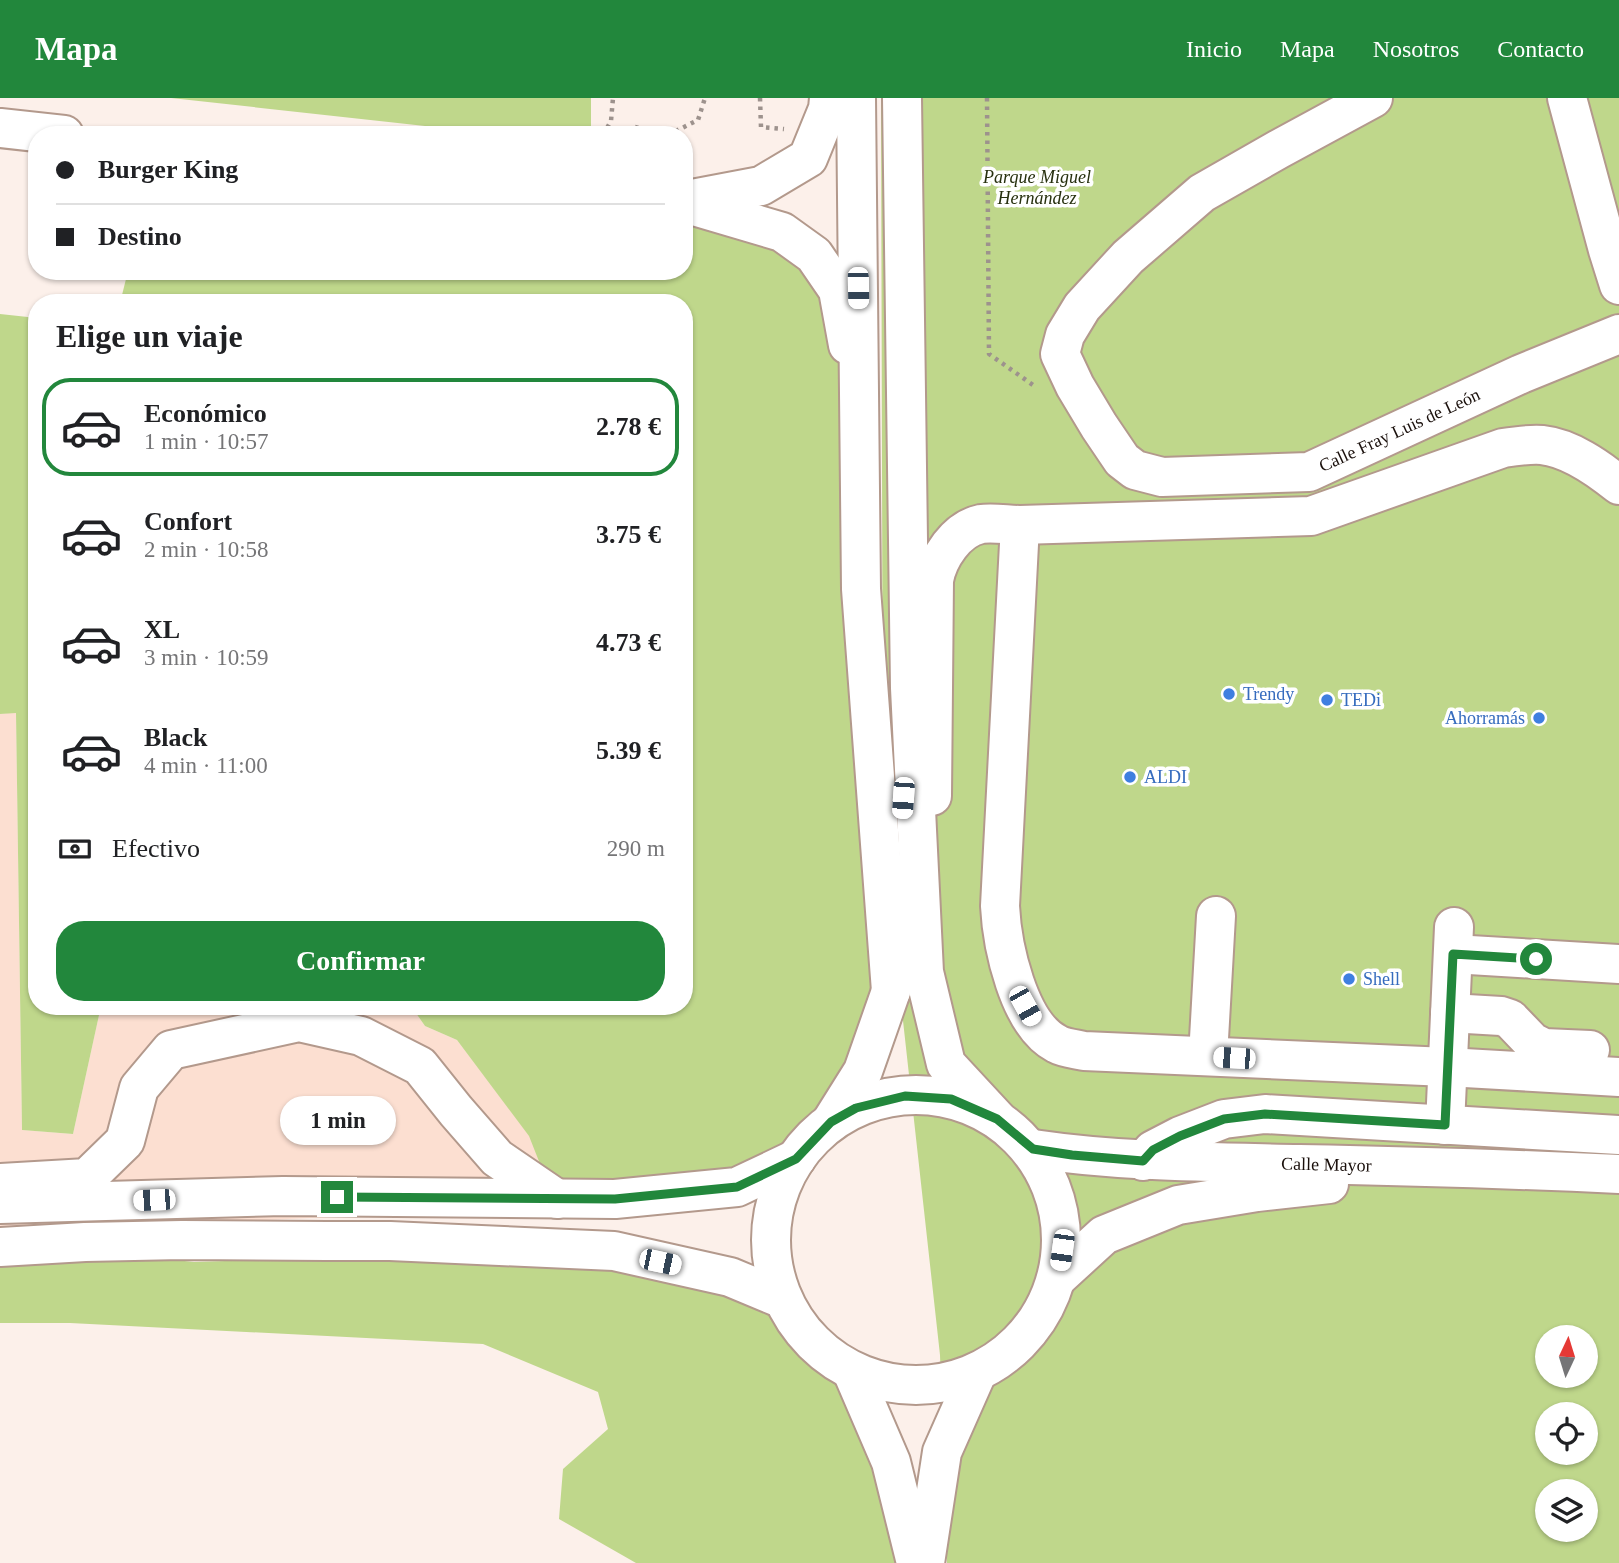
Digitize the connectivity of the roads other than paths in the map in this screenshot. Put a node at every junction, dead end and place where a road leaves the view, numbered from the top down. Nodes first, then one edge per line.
1 (829, 98) edge
2 (856, 98) edge
3 (902, 98) edge
4 (1373, 98) edge
5 (1567, 98) edge
6 (0, 128) edge
7 (28, 131) edge
8 (693, 200) edge
9 (693, 205) edge
10 (1619, 285) edge
11 (1619, 334) edge
12 (859, 399) junction
13 (1619, 485) edge
14 (1020, 525) junction
15 (910, 688) junction
16 (1216, 916) dead end
17 (922, 926) junction
18 (1619, 964) edge
19 (891, 991) junction
20 (1450, 1013) junction
21 (1619, 1052) edge
22 (1208, 1056) junction
23 (1447, 1067) junction
24 (1533, 1072) junction
25 (1619, 1077) edge
26 (997, 1119) junction
27 (831, 1122) junction
28 (1445, 1125) junction
29 (1532, 1130) junction
30 (1619, 1135) edge
31 (1033, 1149) junction
32 (796, 1159) junction
33 (1143, 1161) junction
34 (1619, 1174) edge
35 (0, 1183) edge
36 (1619, 1189) edge
37 (557, 1199) junction
38 (0, 1204) edge
39 (0, 1247) edge
40 (1057, 1278) junction
41 (778, 1297) junction
42 (977, 1373) junction
43 (854, 1376) junction
44 (916, 1563) edge
45 (925, 1563) edge

1 - 8 main road
2 - 12 main road
3 - 15 main road
4 - 11 main road, Calle Fray Luis de León
5 - 10 main road
6 - 7 main road
9 - 12 main road
12 - 19 main road
13 - 14 main road
14 - 17 main road
14 - 22 main road
15 - 17 main road
15 - 19 main road
16 - 22 main road
17 - 26 main road
18 - 20 main road
19 - 27 main road
20 - 21 main road
20 - 23 main road
22 - 23 main road
23 - 24 main road
23 - 28 main road
24 - 25 main road
24 - 29 main road
26 - 27 main road
26 - 31 main road
27 - 32 main road
28 - 29 main road
28 - 33 main road
29 - 30 main road
31 - 33 main road, Calle Mayor
31 - 40 main road
32 - 37 main road
32 - 41 main road
33 - 34 main road, Calle Mayor
35 - 37 main road
36 - 40 main road, Calle Mayor
37 - 38 main road
39 - 41 main road
40 - 42 main road
41 - 43 main road
42 - 43 main road
42 - 45 main road
43 - 44 main road

